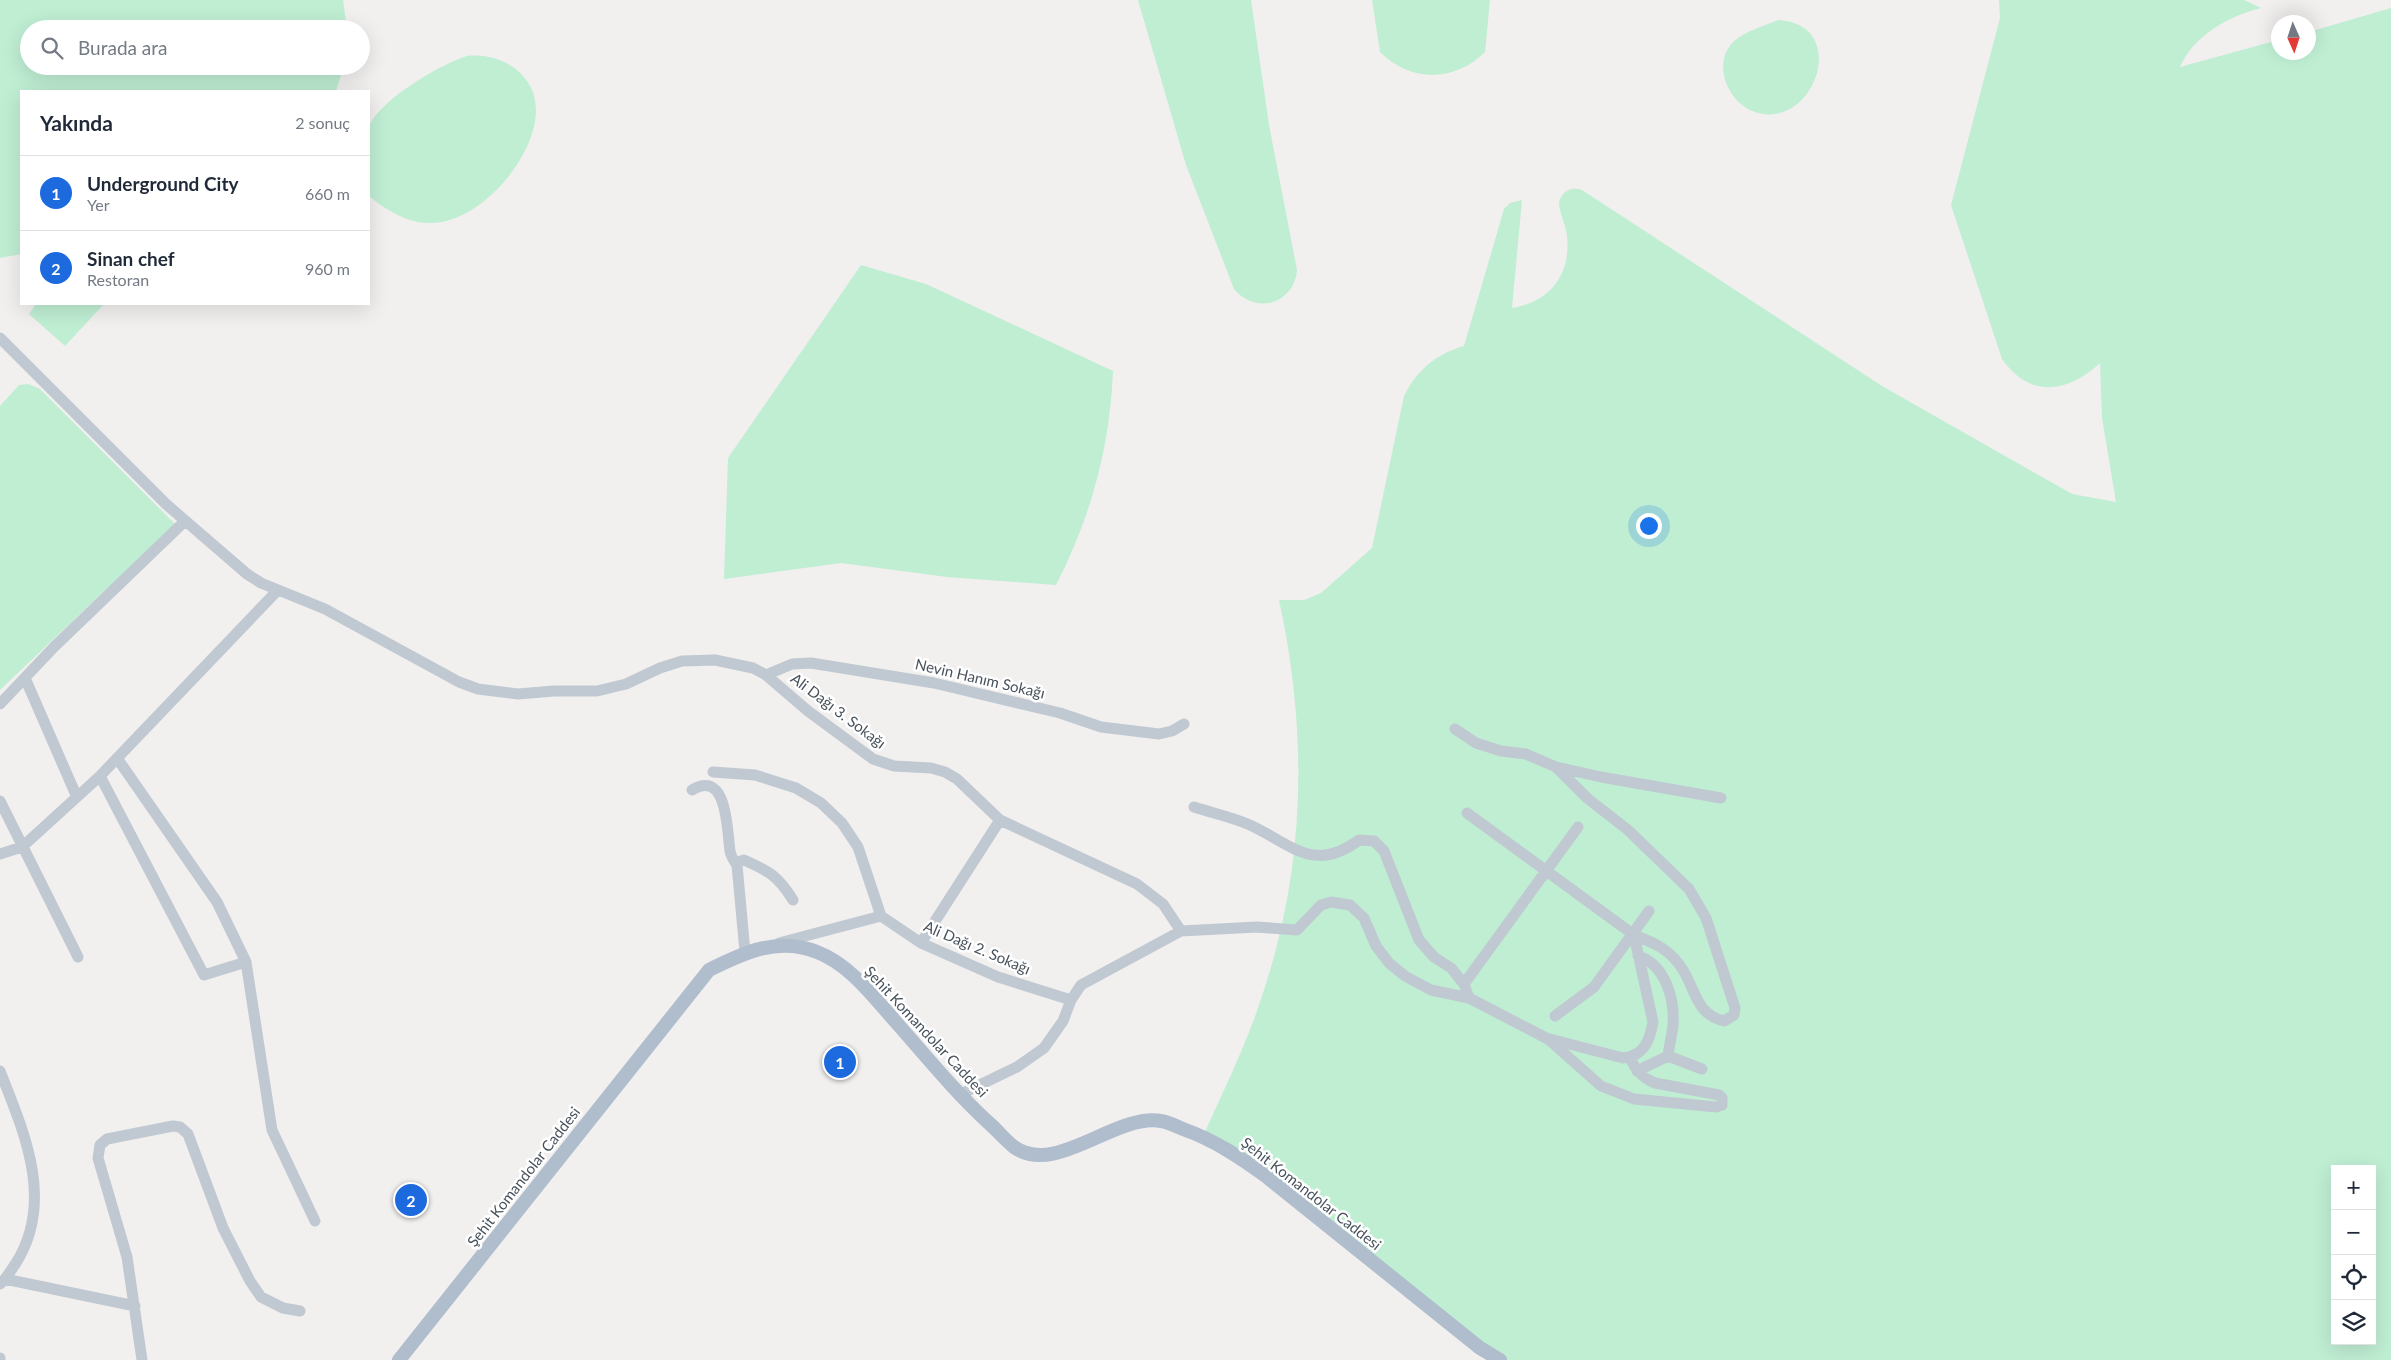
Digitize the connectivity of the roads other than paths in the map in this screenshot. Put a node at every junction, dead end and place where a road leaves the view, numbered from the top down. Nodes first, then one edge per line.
1 (0, 338) edge
2 (185, 521) junction
3 (278, 590) junction
4 (766, 675) junction
5 (25, 678) junction
6 (0, 704) edge
7 (1184, 724) dead end
8 (1455, 729) dead end
9 (117, 758) junction
10 (1556, 767) junction
11 (713, 772) dead end
12 (100, 776) junction
13 (692, 790) dead end
14 (76, 795) junction
15 (1721, 798) dead end
16 (0, 801) edge
17 (1194, 807) dead end
18 (1467, 814) dead end
19 (1000, 820) junction
20 (1578, 827) dead end
21 (22, 847) junction
22 (0, 854) edge
23 (737, 865) junction
24 (1545, 870) junction
25 (793, 900) dead end
26 (1649, 912) dead end
27 (881, 916) junction
28 (1181, 932) junction
29 (1634, 935) junction
30 (921, 943) junction
31 (767, 947) junction
32 (745, 952) junction
33 (1638, 956) junction
34 (78, 957) dead end
35 (246, 962) junction
36 (1464, 984) junction
37 (1469, 998) junction
38 (1071, 1000) junction
39 (1555, 1016) dead end
40 (1548, 1039) junction
41 (1668, 1056) junction
42 (1630, 1057) junction
43 (1702, 1070) dead end
44 (0, 1071) edge
45 (1637, 1071) junction
46 (958, 1094) junction
47 (315, 1221) dead end
48 (3, 1282) edge
49 (136, 1306) junction
50 (300, 1311) dead end
51 (142, 1360) edge
52 (399, 1360) edge
53 (1500, 1360) edge

1 - 2 street, Ali Dağı 3. Sokağı
2 - 3 street, Ali Dağı 3. Sokağı
2 - 5 street
3 - 4 street, Ali Dağı 3. Sokağı
3 - 9 street
4 - 7 street, Nevin Hanım Sokağı
4 - 19 street, Ali Dağı 3. Sokağı
5 - 6 street
5 - 14 street
8 - 10 street
9 - 12 street
9 - 35 street
10 - 15 street
10 - 29 street
11 - 27 street
12 - 14 street
12 - 35 street
13 - 23 street
14 - 21 street
16 - 21 street
17 - 36 street
18 - 24 street
19 - 28 street, Ali Dağı 3. Sokağı
19 - 30 street
20 - 24 street
21 - 22 street
21 - 34 street
23 - 25 street
23 - 32 street
24 - 29 street
24 - 36 street
26 - 29 street
27 - 30 street, Ali Dağı 2. Sokağı
27 - 31 street
28 - 37 street
28 - 38 street
29 - 33 street
29 - 39 street
30 - 38 street, Ali Dağı 2. Sokağı
31 - 32 main road, Şehit Komandolar Caddesi
31 - 46 main road, Şehit Komandolar Caddesi
32 - 52 main road, Şehit Komandolar Caddesi
33 - 41 street
33 - 42 street
35 - 47 street
36 - 37 street
37 - 40 street
38 - 46 street
40 - 42 street
40 - 45 street
41 - 43 street
41 - 45 street
42 - 45 street
44 - 48 street
46 - 53 main road, Şehit Komandolar Caddesi
48 - 49 street
49 - 50 street
49 - 51 street

